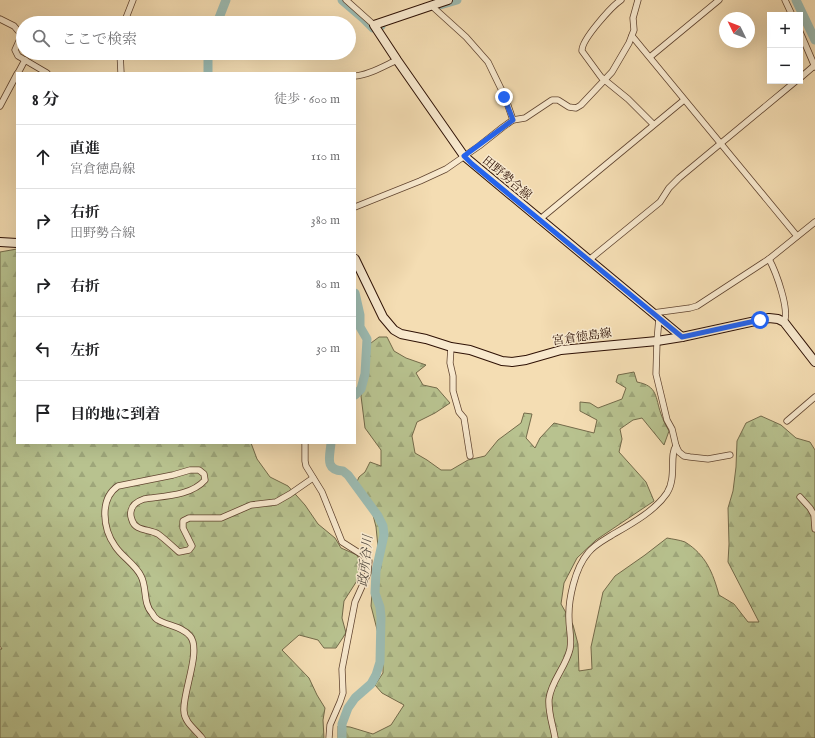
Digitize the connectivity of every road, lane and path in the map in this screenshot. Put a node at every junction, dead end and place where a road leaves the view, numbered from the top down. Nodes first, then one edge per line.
1 (132, 0) edge
2 (346, 0) edge
3 (445, 0) edge
4 (622, 0) edge
5 (638, 0) edge
6 (719, 0) edge
7 (785, 0) edge
8 (432, 6) junction
9 (791, 12) edge
10 (126, 16) edge
11 (0, 19) edge
12 (374, 24) junction
13 (16, 28) edge
14 (632, 36) junction
15 (803, 39) edge
16 (650, 57) junction
17 (25, 60) joint
18 (120, 60) edge
19 (397, 60) junction
20 (815, 66) edge
21 (18, 72) edge
22 (45, 72) edge
23 (121, 72) edge
24 (16, 76) edge
25 (356, 76) edge
26 (803, 76) edge
27 (605, 80) junction
28 (792, 84) edge
29 (684, 100) junction
30 (0, 106) edge
31 (513, 120) junction
32 (653, 124) junction
33 (720, 143) junction
34 (464, 156) junction
35 (356, 207) edge
36 (539, 220) junction
37 (815, 222) edge
38 (797, 236) junction
39 (0, 242) edge
40 (16, 243) edge
41 (769, 259) junction
42 (589, 260) junction
43 (356, 261) edge
44 (656, 315) junction
45 (784, 322) junction
46 (682, 337) junction
47 (657, 341) junction
48 (451, 347) junction
49 (815, 362) edge
50 (815, 397) edge
51 (787, 421) dead end
52 (305, 444) edge
53 (676, 446) junction
54 (730, 455) dead end
55 (470, 456) dead end
56 (313, 478) junction
57 (800, 497) dead end
58 (815, 529) edge
59 (202, 738) edge
60 (329, 738) edge
61 (555, 738) edge

1 - 10 street
2 - 12 street
3 - 8 main road
4 - 27 street
5 - 14 street
6 - 16 street
7 - 9 street
8 - 12 main road
8 - 31 street
11 - 13 street
12 - 19 main road, 田野勢合線
14 - 16 street
14 - 27 street
15 - 20 street
16 - 29 street
17 - 21 street
17 - 22 street
18 - 23 street
19 - 25 street
19 - 34 main road, 田野勢合線
20 - 26 street
24 - 30 street
27 - 31 street
27 - 32 street
28 - 33 street
29 - 32 street
29 - 33 street
31 - 34 street
32 - 36 street
33 - 38 street
33 - 42 street
34 - 35 street
34 - 36 main road, 田野勢合線
36 - 42 main road, 田野勢合線
37 - 38 street
38 - 41 street
39 - 40 main road
41 - 44 street
41 - 45 street
42 - 44 main road, 田野勢合線
43 - 48 main road, 宮倉徳島線
44 - 46 main road, 田野勢合線
44 - 47 street
45 - 46 main road, 宮倉徳島線
45 - 49 main road
46 - 47 main road, 宮倉徳島線
47 - 48 main road, 宮倉徳島線
47 - 53 street
48 - 55 street
50 - 51 street
52 - 56 street
53 - 54 street
53 - 61 street
56 - 59 street
56 - 60 street
57 - 58 street

